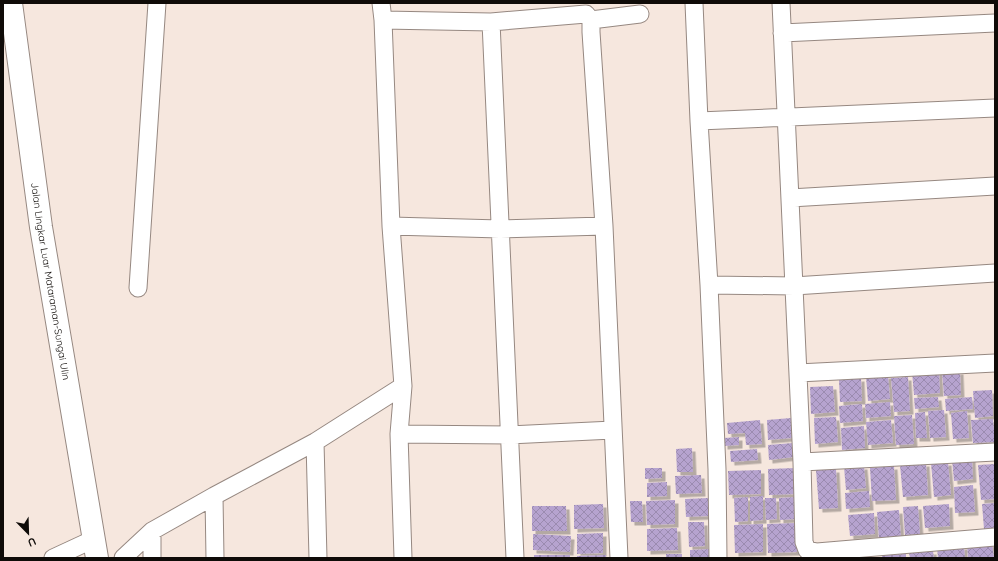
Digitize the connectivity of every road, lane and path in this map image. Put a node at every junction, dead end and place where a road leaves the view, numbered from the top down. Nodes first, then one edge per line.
1 (11, 3) edge
2 (156, 3) edge
3 (381, 3) edge
4 (694, 3) edge
5 (781, 3) edge
6 (640, 14) dead end
7 (383, 20) junction
8 (591, 20) junction
9 (491, 22) junction
10 (995, 22) edge
11 (782, 33) junction
12 (995, 108) edge
13 (786, 117) junction
14 (699, 121) junction
15 (995, 186) edge
16 (790, 198) junction
17 (391, 226) junction
18 (604, 226) junction
19 (500, 229) junction
20 (995, 273) edge
21 (709, 285) junction
22 (794, 286) junction
23 (138, 288) dead end
24 (995, 362) edge
25 (798, 373) junction
26 (403, 386) junction
27 (613, 430) junction
28 (399, 434) junction
29 (509, 435) junction
30 (315, 442) junction
31 (995, 452) edge
32 (802, 462) junction
33 (214, 496) junction
34 (152, 531) junction
35 (995, 538) edge
36 (96, 548) edge
37 (53, 558) edge
38 (123, 558) edge
39 (152, 558) edge
40 (215, 558) edge
41 (318, 558) edge
42 (403, 558) edge
43 (515, 558) edge
44 (618, 558) edge
45 (718, 558) edge

1 - 36 main road, Jalan Lingkar Luar Mataraman-Sungai Ulin
2 - 23 street
3 - 7 street
4 - 14 street
5 - 11 street
6 - 8 street
7 - 9 street
7 - 17 street
8 - 9 street
8 - 18 street
9 - 19 street
10 - 11 street
11 - 13 street
12 - 13 street
13 - 14 street
13 - 16 street
14 - 21 street
15 - 16 street
16 - 22 street
17 - 19 street
17 - 26 street
18 - 19 street
18 - 27 street
19 - 29 street
20 - 22 street
21 - 22 street
21 - 45 street
22 - 25 street
24 - 25 street
25 - 32 street
26 - 28 street
26 - 30 street
27 - 29 street
27 - 44 street
28 - 29 street
28 - 42 street
29 - 43 street
30 - 33 street
30 - 41 street
31 - 32 street
32 - 35 street
33 - 34 street
33 - 40 street
34 - 38 street
34 - 39 street
36 - 37 street

